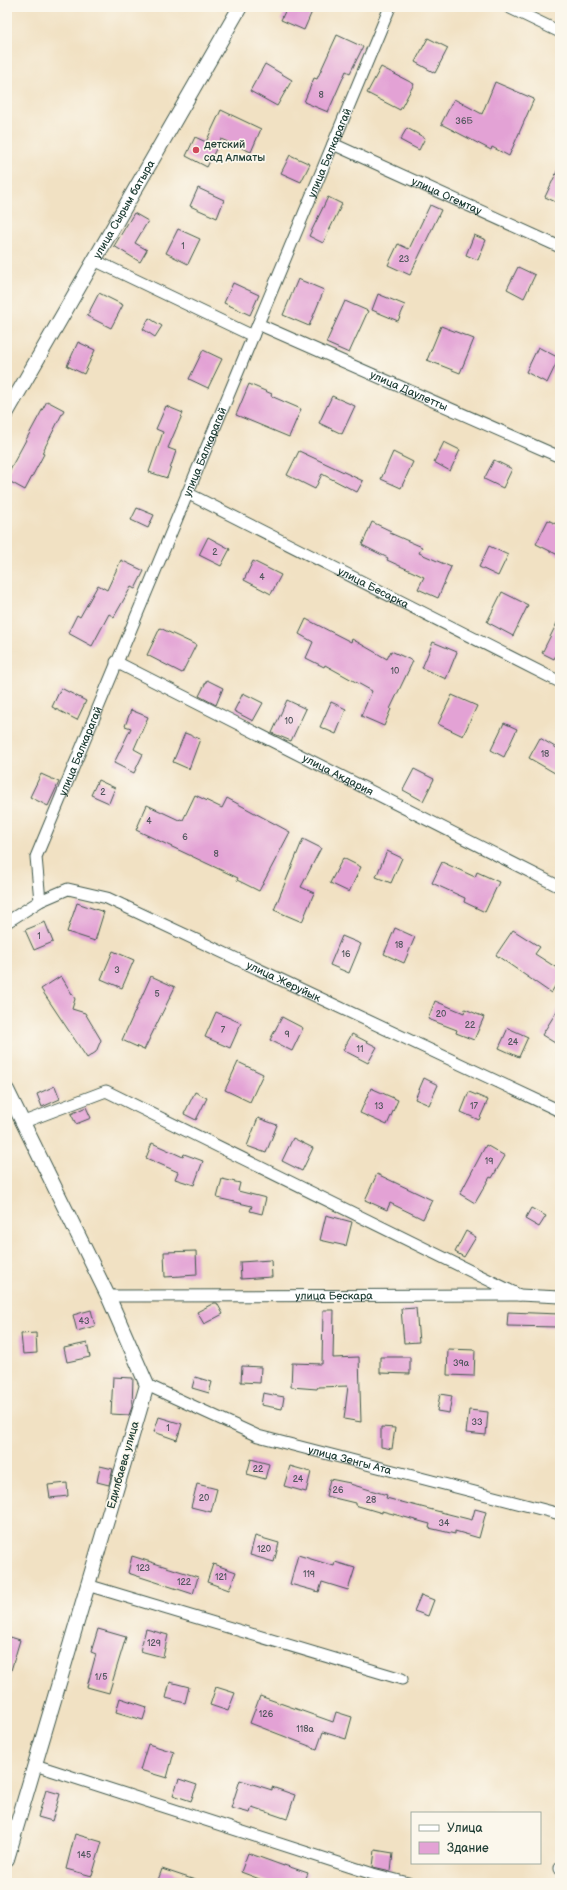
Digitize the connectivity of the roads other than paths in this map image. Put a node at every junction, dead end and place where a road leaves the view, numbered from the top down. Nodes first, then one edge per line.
1 (240, 7) edge
2 (390, 7) edge
3 (508, 7) edge
4 (560, 32) edge
5 (333, 144) junction
6 (560, 247) edge
7 (94, 260) junction
8 (258, 324) junction
9 (253, 336) junction
10 (7, 412) edge
11 (560, 457) edge
12 (187, 492) junction
13 (116, 662) junction
14 (560, 682) edge
15 (560, 887) edge
16 (40, 901) junction
17 (7, 922) edge
18 (7, 1090) edge
19 (560, 1111) edge
20 (24, 1122) junction
21 (519, 1295) junction
22 (108, 1296) junction
23 (560, 1297) edge
24 (146, 1384) junction
25 (560, 1514) edge
26 (87, 1586) junction
27 (402, 1679) dead end
28 (35, 1765) junction
29 (7, 1859) edge
30 (408, 1883) edge

1 - 7 street, улица Сырым батыра
2 - 5 street, улица Балкарагай
3 - 4 street
5 - 6 street, улица Огемтау
5 - 8 street, улица Балкарагай
7 - 9 street
7 - 10 street, улица Сырым батыра
8 - 9 street, улица Балкарагай
8 - 11 street, улица Даулетты
9 - 12 street, улица Балкарагай
12 - 13 street, улица Балкарагай
12 - 14 street, улица Бесарка
13 - 15 street, улица Акдария
13 - 16 street, улица Балкарагай
16 - 17 street, улица Жеруйык
16 - 19 street, улица Жеруйык
18 - 20 street
20 - 21 street
20 - 22 street
21 - 22 street, улица Бескара
21 - 23 street, улица Бескара
22 - 24 street
24 - 25 street, улица Зенгы Ата
24 - 26 street, Едилбаева улица
26 - 27 street
26 - 28 street, Едилбаева улица
28 - 29 street, Едилбаева улица
28 - 30 street

